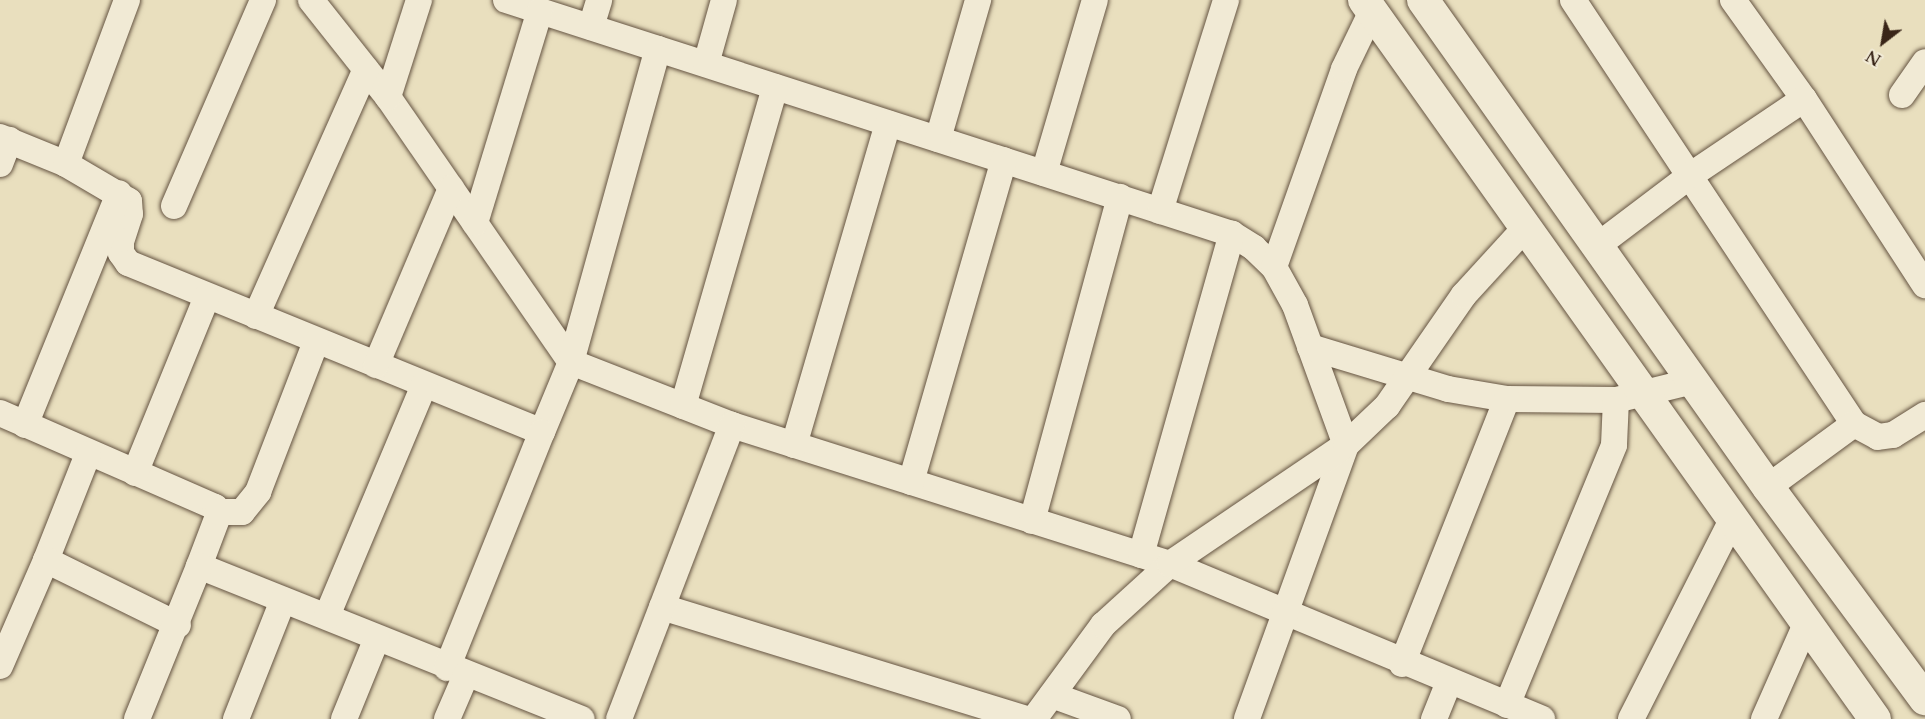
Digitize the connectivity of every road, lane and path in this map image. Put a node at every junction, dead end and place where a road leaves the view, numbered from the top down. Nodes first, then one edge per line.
1 (127, 0) edge
2 (263, 0) edge
3 (311, 0) edge
4 (418, 0) edge
5 (506, 0) edge
6 (599, 0) edge
7 (724, 0) edge
8 (978, 0) edge
9 (1095, 0) edge
10 (1226, 0) edge
11 (1423, 0) edge
12 (1573, 0) edge
13 (1733, 0) edge
14 (1368, 6) edge
15 (540, 11) junction
16 (591, 27) junction
17 (658, 49) junction
18 (1925, 62) edge
19 (706, 64) junction
20 (366, 69) junction
21 (776, 87) junction
22 (1902, 95) dead end
23 (388, 97) junction
24 (1804, 99) junction
25 (888, 123) junction
26 (938, 139) junction
27 (3, 147) edge
28 (1004, 160) junction
29 (66, 164) junction
30 (1044, 173) junction
31 (1691, 175) junction
32 (451, 188) junction
33 (119, 193) junction
34 (1120, 197) junction
35 (174, 206) dead end
36 (1161, 211) junction
37 (475, 223) junction
38 (1527, 226) junction
39 (1232, 234) junction
40 (1597, 246) junction
41 (1274, 267) junction
42 (1925, 285) edge
43 (207, 297) junction
44 (256, 316) junction
45 (316, 342) junction
46 (1310, 347) junction
47 (571, 362) junction
48 (376, 365) junction
49 (1411, 375) junction
50 (1693, 381) junction
51 (424, 385) junction
52 (1630, 397) junction
53 (1507, 399) junction
54 (683, 406) junction
55 (0, 414) edge
56 (1925, 415) edge
57 (1854, 424) junction
58 (26, 425) junction
59 (732, 425) junction
60 (542, 432) junction
61 (794, 445) junction
62 (1346, 445) junction
63 (88, 454) junction
64 (135, 473) junction
65 (911, 482) junction
66 (1768, 487) junction
67 (218, 512) junction
68 (1733, 518) junction
69 (1032, 520) junction
70 (1141, 555) junction
71 (46, 560) junction
72 (1170, 564) junction
73 (199, 566) junction
74 (284, 600) junction
75 (662, 607) junction
76 (1283, 613) junction
77 (327, 616) junction
78 (1807, 622) junction
79 (178, 625) junction
80 (377, 638) junction
81 (1402, 664) junction
82 (0, 666) edge
83 (457, 671) junction
84 (1449, 682) junction
85 (1052, 695) junction
86 (1925, 699) edge
87 (1507, 705) junction
88 (137, 719) edge
89 (236, 719) edge
90 (344, 719) edge
91 (447, 719) edge
92 (581, 719) edge
93 (619, 719) edge
94 (1026, 719) edge
95 (1034, 719) edge
96 (1118, 719) edge
97 (1247, 719) edge
98 (1434, 719) edge
99 (1542, 719) edge
100 (1631, 719) edge
101 (1764, 719) edge
102 (1875, 719) edge

1 - 29 street
2 - 35 street
3 - 20 street
4 - 23 street
5 - 15 street
6 - 16 street
7 - 19 street
8 - 26 street
9 - 30 street
10 - 36 street
11 - 40 street
12 - 31 street
13 - 24 street
14 - 38 street
14 - 41 street
15 - 16 street
15 - 37 street
16 - 17 street
17 - 19 street
17 - 47 street
18 - 22 street
19 - 21 street
20 - 23 street
20 - 44 street
21 - 25 street
21 - 54 street
23 - 32 street
24 - 31 street
24 - 42 street
25 - 26 street
25 - 61 street
26 - 28 street
27 - 29 street
28 - 30 street
28 - 65 street
29 - 33 street
30 - 34 street
31 - 40 street
31 - 57 street
32 - 37 street
32 - 48 street
33 - 43 street
33 - 58 street
34 - 36 street
34 - 69 street
36 - 39 street
37 - 47 street
38 - 49 street
38 - 52 street
39 - 41 street
39 - 70 street
40 - 50 street
41 - 46 street
43 - 44 street
43 - 64 street
44 - 45 street
45 - 48 street
45 - 67 street
46 - 49 street
46 - 62 street
47 - 54 street
47 - 60 street
48 - 51 street
49 - 53 street
49 - 62 street
50 - 52 street
50 - 66 street
51 - 60 street
51 - 77 street
52 - 53 street
52 - 68 street
52 - 87 street
53 - 81 street
54 - 59 street
55 - 58 street
56 - 57 street
57 - 66 street
58 - 63 street
59 - 61 street
59 - 75 street
60 - 83 street
61 - 65 street
62 - 72 street
62 - 76 street
63 - 64 street
63 - 71 street
64 - 67 street
65 - 69 street
66 - 86 street
67 - 73 street
68 - 78 street
68 - 100 street
69 - 70 street
70 - 72 street
71 - 79 street
71 - 82 street
72 - 76 street
72 - 85 street
73 - 74 street
73 - 79 street
74 - 77 street
74 - 89 street
75 - 93 street
75 - 94 street
76 - 81 street
76 - 97 street
77 - 80 street
78 - 101 street
78 - 102 street
79 - 88 street
80 - 83 street
80 - 90 street
81 - 84 street
83 - 91 street
83 - 92 street
84 - 87 street
84 - 98 street
85 - 95 street
85 - 96 street
87 - 99 street

